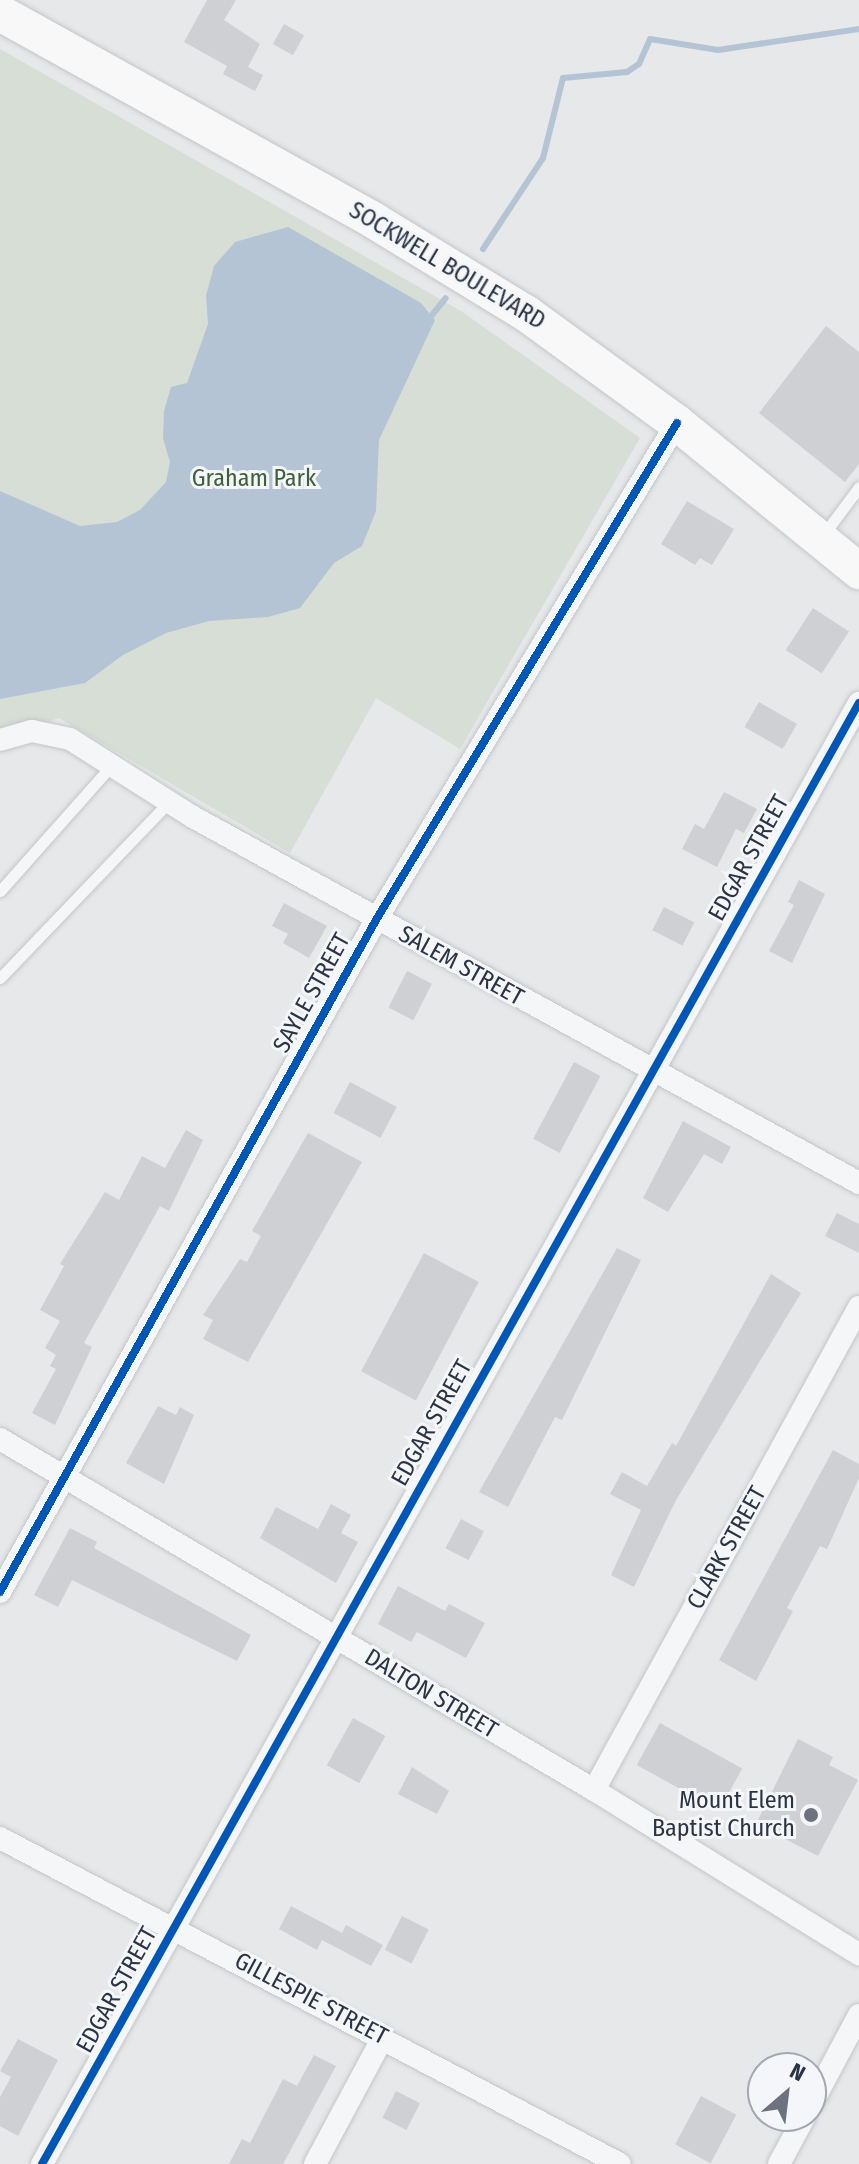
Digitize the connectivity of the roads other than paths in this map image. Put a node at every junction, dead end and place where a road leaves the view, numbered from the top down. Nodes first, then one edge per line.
1 (0, 13) edge
2 (677, 423) junction
3 (859, 487) edge
4 (820, 540) junction
5 (859, 571) edge
6 (859, 703) edge
7 (0, 740) edge
8 (111, 766) junction
9 (169, 802) junction
10 (0, 891) edge
11 (376, 920) junction
12 (0, 978) edge
13 (652, 1071) junction
14 (859, 1183) edge
15 (859, 1307) edge
16 (0, 1439) edge
17 (64, 1477) junction
18 (0, 1592) edge
19 (335, 1637) junction
20 (594, 1790) junction
21 (0, 1838) edge
22 (175, 1927) junction
23 (859, 1954) edge
24 (859, 2015) edge
25 (383, 2037) junction
26 (827, 2075) edge
27 (796, 2132) edge
28 (42, 2164) edge
29 (315, 2164) edge
30 (620, 2164) edge
31 (779, 2164) edge

1 - 2 main road, SOCKWELL BOULEVARD
2 - 4 main road, SOCKWELL BOULEVARD
2 - 11 street, SAYLE STREET
3 - 4 lane
4 - 5 main road, SOCKWELL BOULEVARD
6 - 13 street, EDGAR STREET
7 - 8 street, SALEM STREET
8 - 9 street, SALEM STREET
8 - 10 lane
9 - 11 street, SALEM STREET
9 - 12 lane
11 - 13 street, SALEM STREET
11 - 17 street, SAYLE STREET
13 - 14 street, SALEM STREET
13 - 19 street, EDGAR STREET
15 - 20 street, CLARK STREET
16 - 17 street, DALTON STREET
17 - 18 street, SAYLE STREET
17 - 19 street, DALTON STREET
19 - 20 street, DALTON STREET
19 - 22 street, EDGAR STREET
20 - 23 street, DALTON STREET
21 - 22 street, GILLESPIE STREET
22 - 25 street, GILLESPIE STREET
22 - 28 street, EDGAR STREET
24 - 26 street
25 - 29 street
25 - 30 street, GILLESPIE STREET
27 - 31 street

